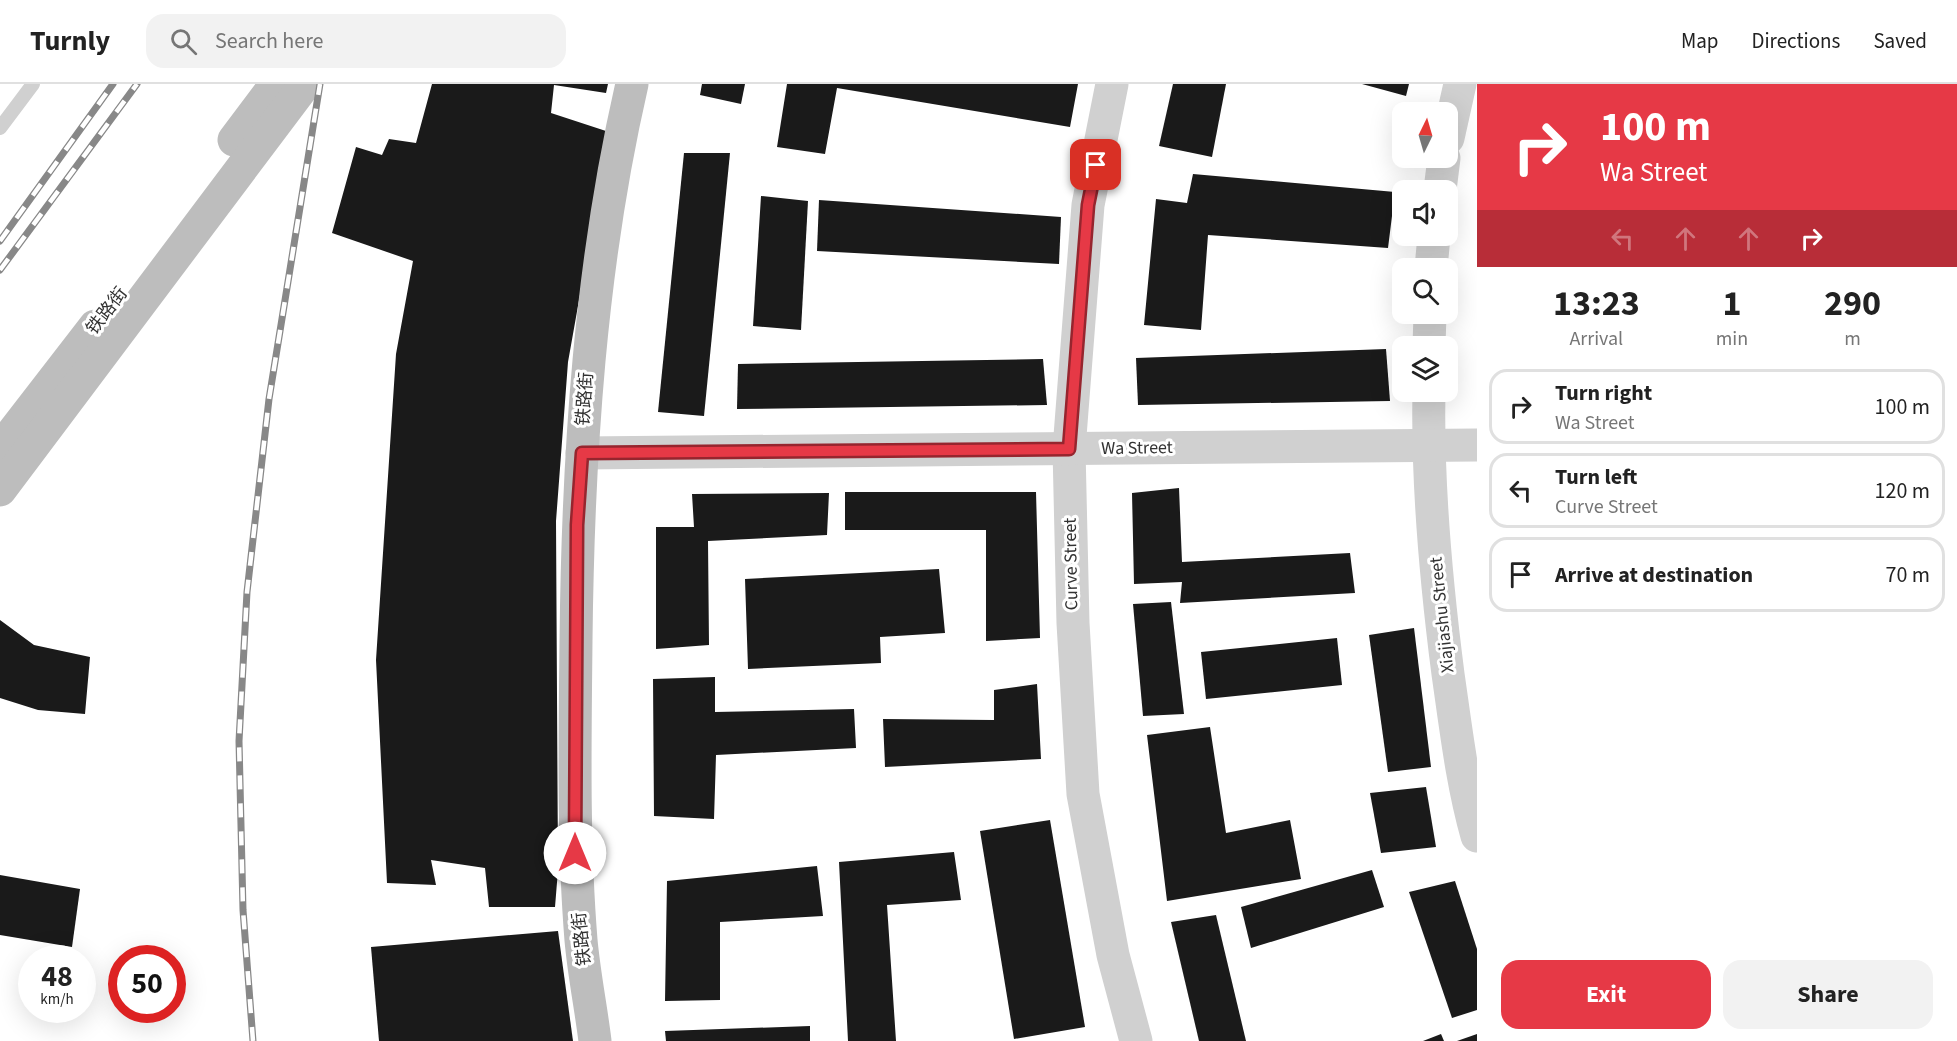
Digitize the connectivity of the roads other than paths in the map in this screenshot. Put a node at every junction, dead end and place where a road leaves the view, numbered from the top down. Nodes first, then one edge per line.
1 (33, 84) edge
2 (276, 84) edge
3 (305, 84) edge
4 (632, 84) edge
5 (1112, 84) edge
6 (1460, 84) edge
7 (1456, 102) edge
8 (0, 128) edge
9 (1429, 402) edge
10 (1477, 445) edge
11 (1428, 446) junction
12 (0, 449) edge
13 (1069, 449) junction
14 (582, 453) junction
15 (0, 489) edge
16 (1477, 836) edge
17 (595, 1041) edge
18 (1136, 1041) edge

1 - 8 lane
2 - 12 main road, 铁路街
3 - 15 main road
4 - 14 main road, 铁路街
5 - 13 street, Curve Street
6 - 7 street
9 - 11 street, Xiajiashu Street
10 - 11 street, Wa Street
11 - 13 street, Wa Street
11 - 16 street, Xiajiashu Street
13 - 14 street, Wa Street
13 - 18 street, Curve Street
14 - 17 main road, 铁路街

